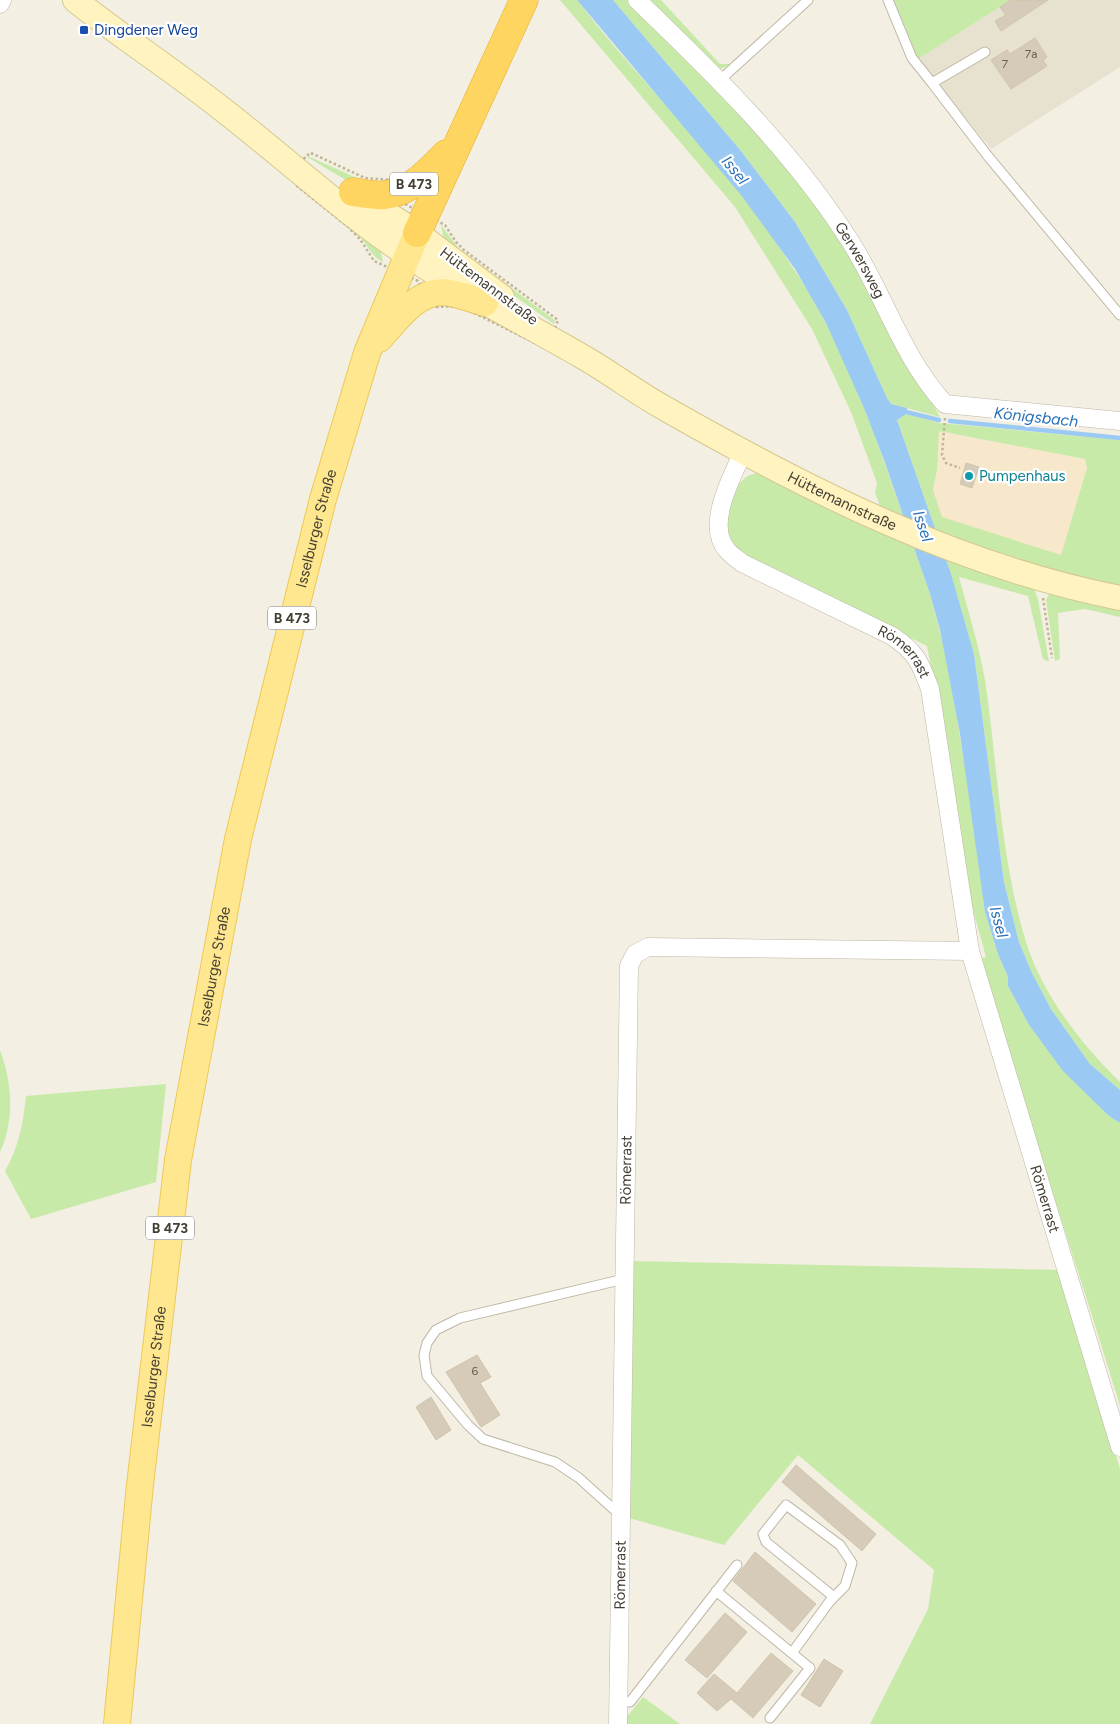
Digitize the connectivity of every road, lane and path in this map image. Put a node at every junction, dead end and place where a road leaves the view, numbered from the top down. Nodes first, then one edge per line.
1 (2, 0) edge
2 (74, 0) edge
3 (524, 0) edge
4 (637, 0) edge
5 (808, 0) edge
6 (888, 0) edge
7 (0, 4) edge
8 (985, 52) dead end
9 (719, 81) junction
10 (932, 83) junction
11 (221, 108) junction
12 (460, 141) junction
13 (352, 192) junction
14 (413, 244) junction
15 (485, 303) junction
16 (1120, 315) edge
17 (367, 352) junction
18 (584, 357) junction
19 (946, 404) junction
20 (1120, 421) edge
21 (744, 452) junction
22 (960, 468) dead end
23 (1040, 579) junction
24 (1120, 598) edge
25 (1052, 658) dead end
26 (970, 951) junction
27 (624, 1278) junction
28 (1120, 1447) edge
29 (620, 1515) junction
30 (737, 1565) dead end
31 (716, 1591) junction
32 (834, 1597) junction
33 (792, 1654) junction
34 (619, 1702) junction
35 (770, 1718) dead end
36 (117, 1724) edge
37 (618, 1724) edge

1 - 7 street
2 - 11 main road
3 - 12 highway, B 473
4 - 9 street, Gerwersweg
5 - 9 lane
6 - 10 lane
8 - 10 lane
9 - 19 street, Gerwersweg
10 - 16 lane
11 - 13 main road
11 - 14 main road
12 - 13 highway, B 473
12 - 14 highway, B 473
13 - 14 main road
14 - 15 main road, Hüttemannstraße
14 - 17 main road, Isselburger Straße / B 473
14 - 18 main road, Hüttemannstraße
15 - 17 main road, B 473
15 - 18 main road, Hüttemannstraße
17 - 36 main road, Isselburger Straße / B 473
18 - 21 main road, Hüttemannstraße
19 - 20 street
19 - 22 path
21 - 23 main road, Hüttemannstraße
21 - 26 street, Römerrast
23 - 24 main road, Hüttemannstraße
23 - 25 path
26 - 27 street, Römerrast
26 - 28 street, Römerrast
27 - 29 street, Römerrast
27 - 29 lane
29 - 34 street, Römerrast
30 - 31 lane
31 - 33 lane
31 - 34 lane
32 - 32 lane
32 - 33 lane
33 - 35 lane
34 - 37 street, Römerrast

